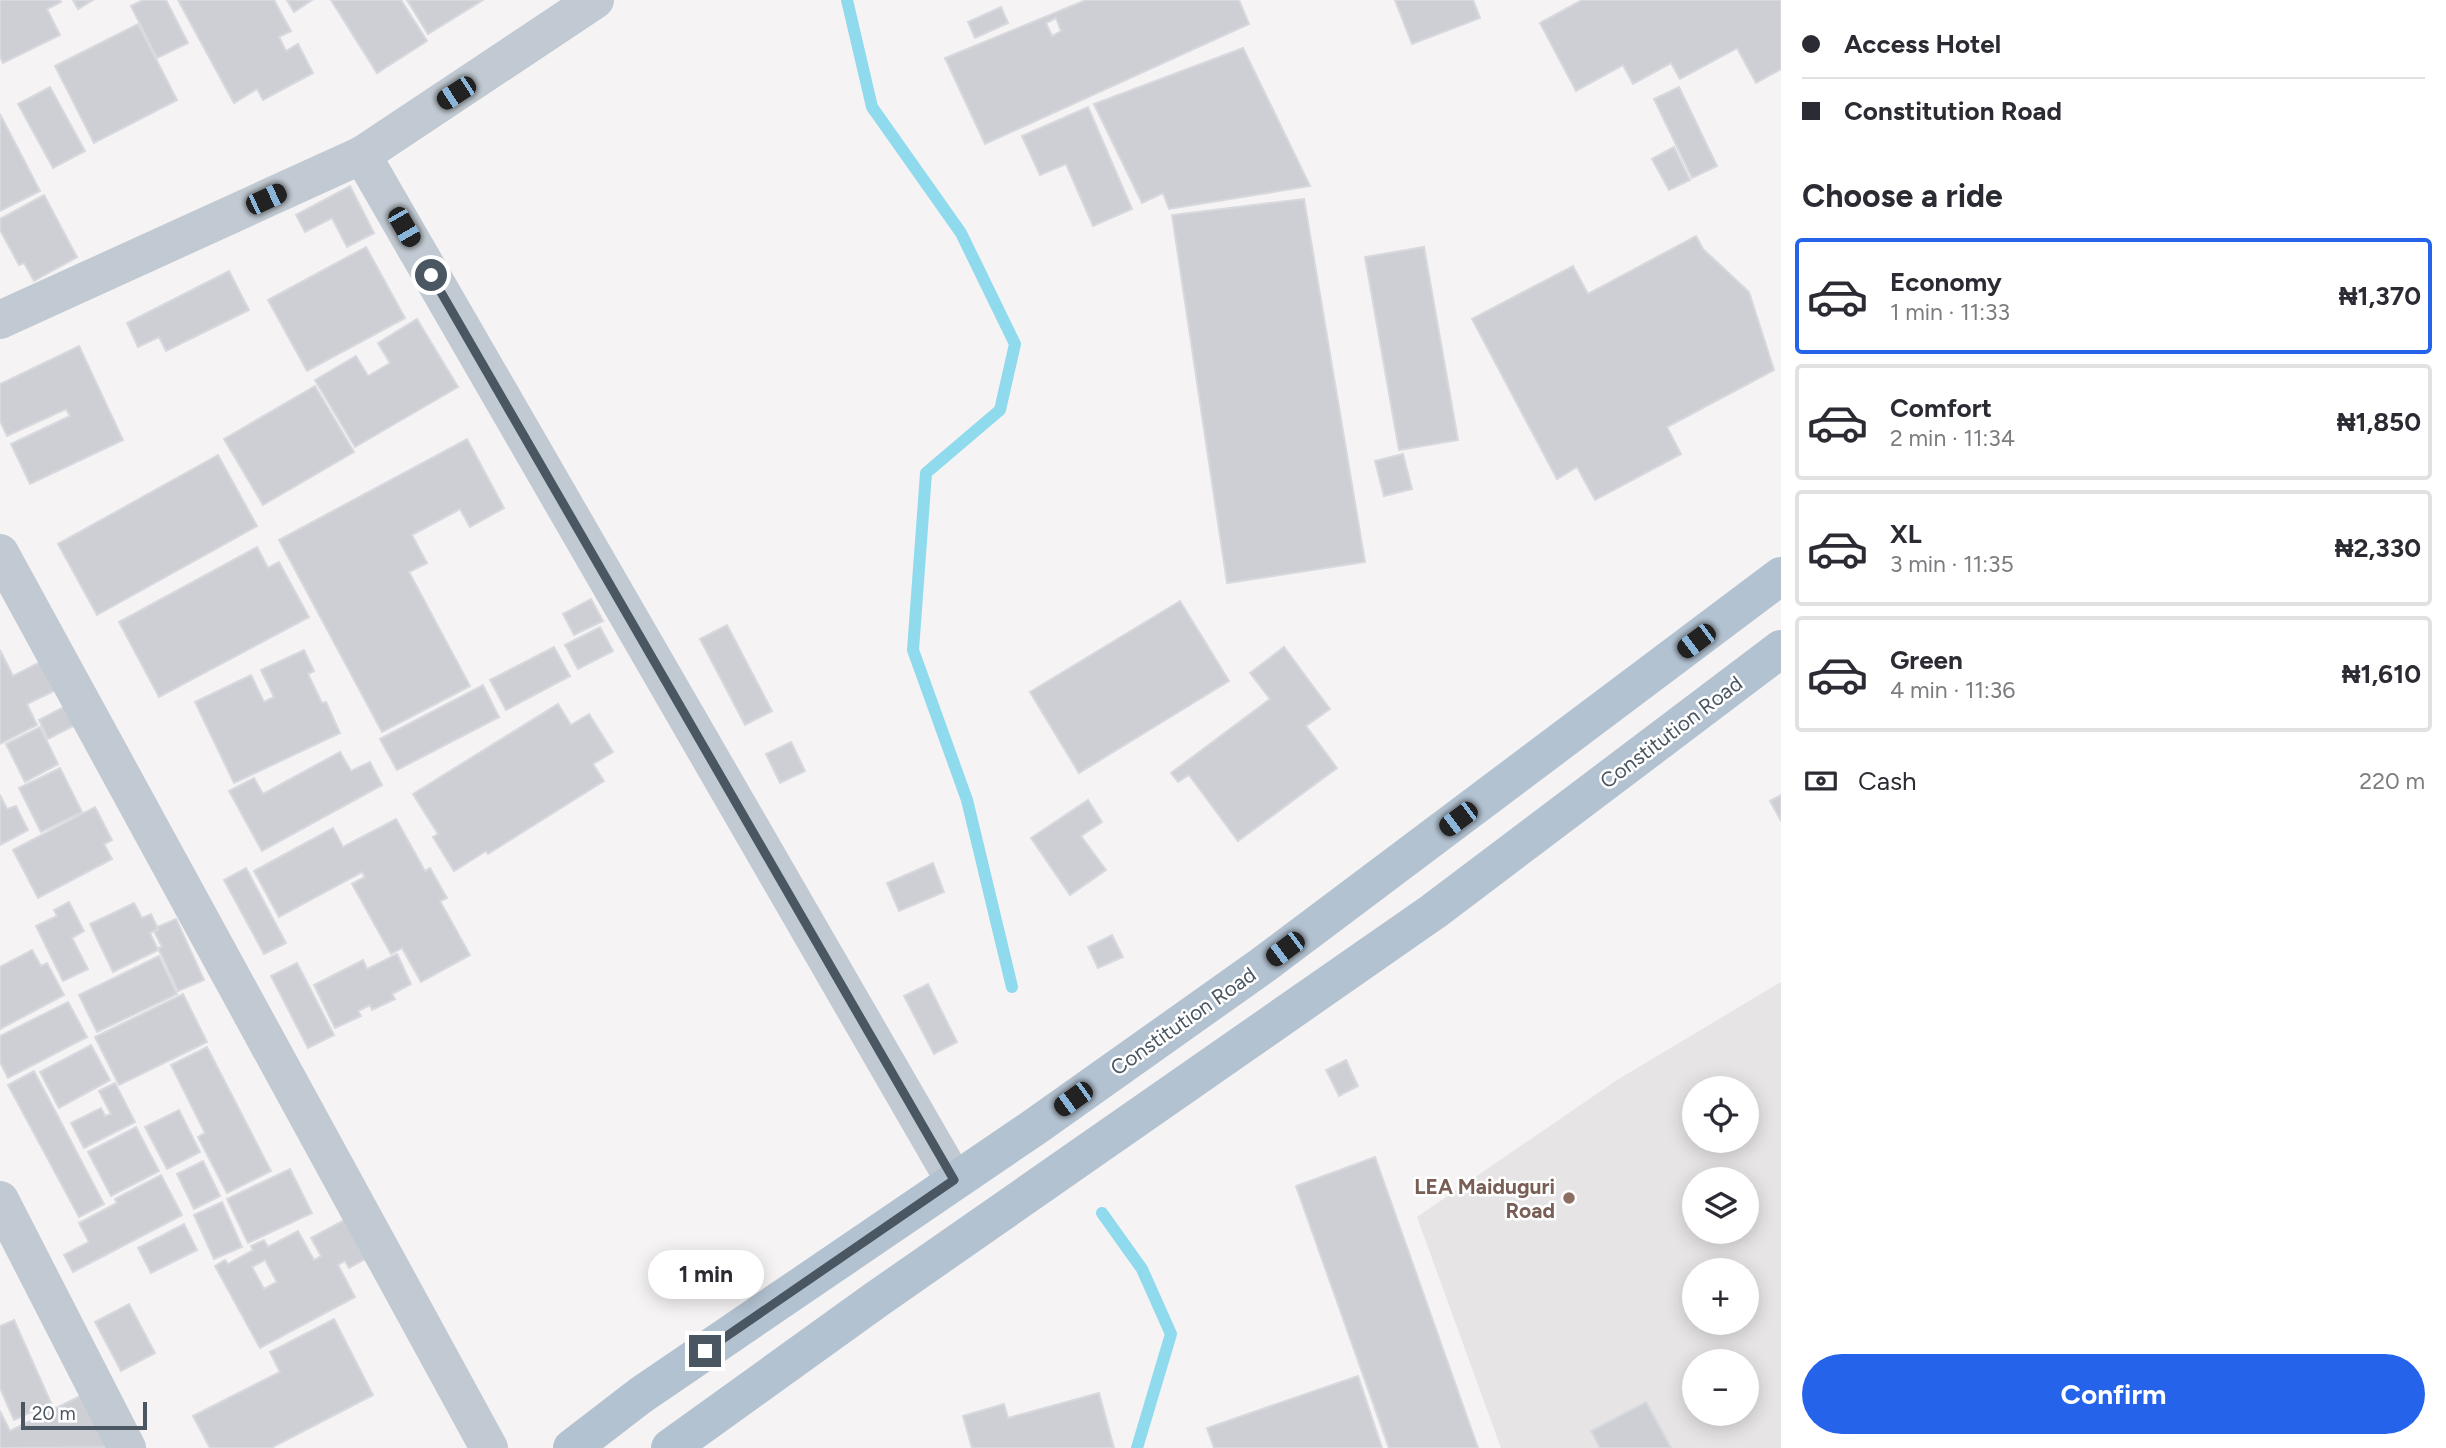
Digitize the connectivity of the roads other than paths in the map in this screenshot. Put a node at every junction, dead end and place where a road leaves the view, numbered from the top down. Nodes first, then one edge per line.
1 (595, 0) edge
2 (362, 155) junction
3 (0, 320) edge
4 (0, 553) edge
5 (1781, 576) edge
6 (1781, 649) edge
7 (954, 1180) junction
8 (0, 1200) edge
9 (127, 1448) edge
10 (489, 1448) edge
11 (572, 1448) edge
12 (670, 1448) edge

1 - 2 street
2 - 3 street
2 - 7 street
4 - 10 street
5 - 7 main road, Constitution Road
6 - 12 main road, Constitution Road
7 - 11 main road, Constitution Road
8 - 9 street

